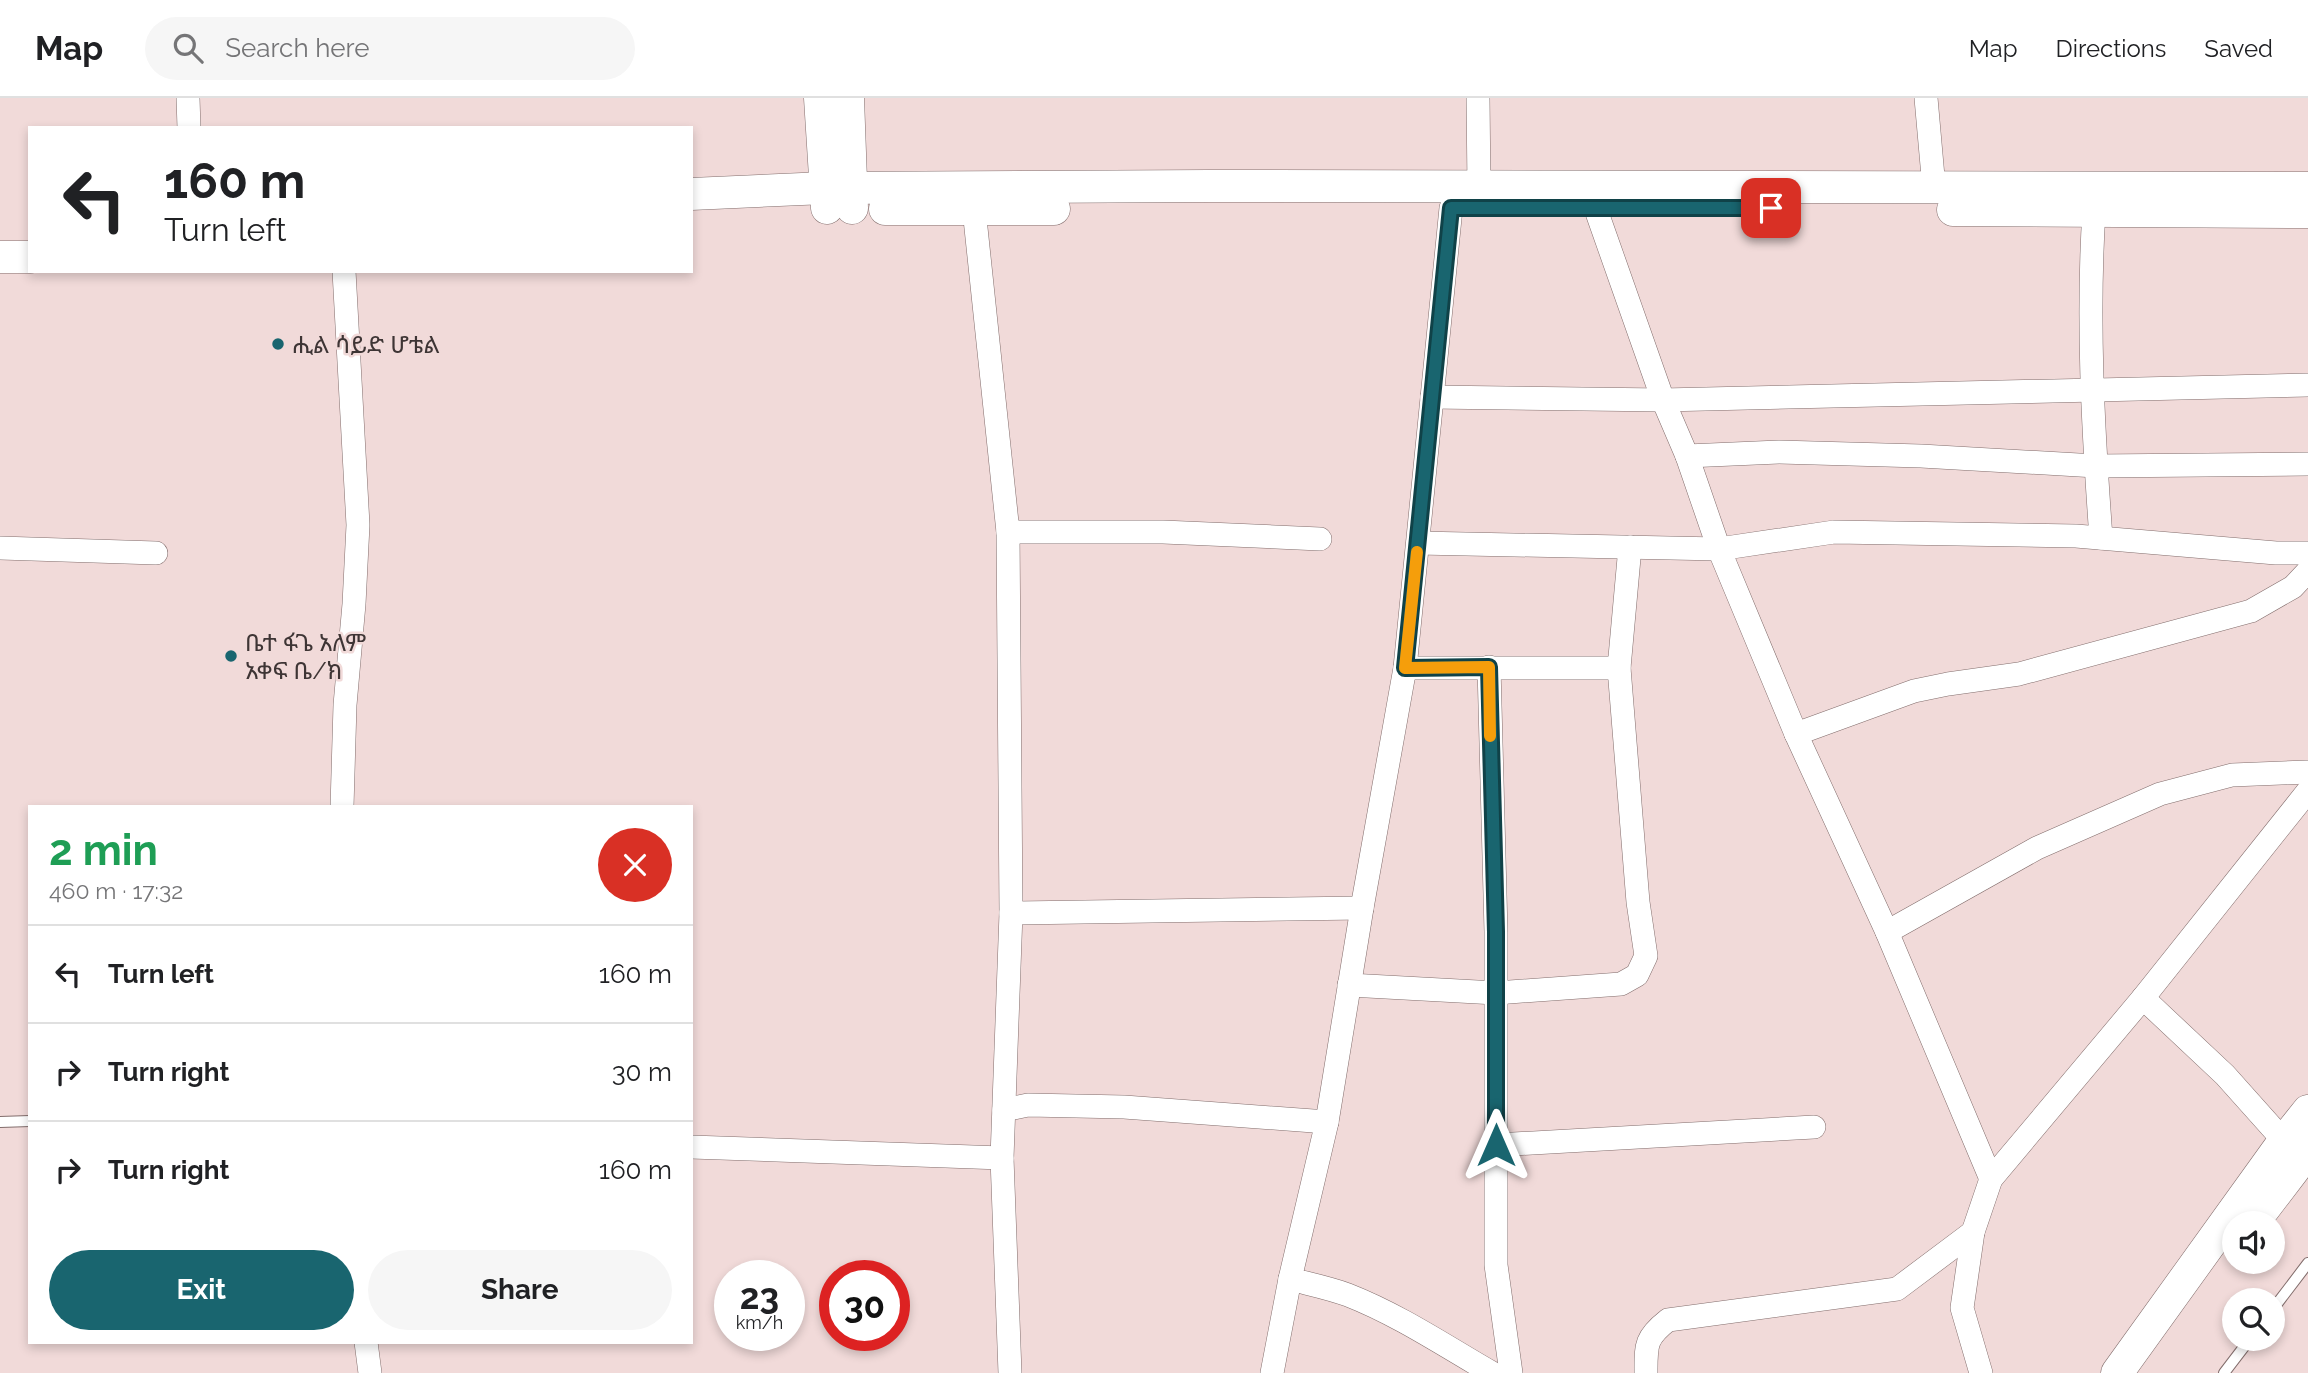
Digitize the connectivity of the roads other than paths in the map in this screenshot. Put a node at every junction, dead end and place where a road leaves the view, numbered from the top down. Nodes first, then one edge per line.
1 (188, 98) edge
2 (820, 98) edge
3 (848, 98) edge
4 (1478, 98) edge
5 (1926, 98) edge
6 (189, 126) edge
7 (1479, 187) junction
8 (1934, 188) junction
9 (2308, 188) edge
10 (693, 194) edge
11 (839, 199) junction
12 (1595, 207) junction
13 (1451, 208) junction
14 (974, 209) junction
15 (2094, 211) junction
16 (2308, 212) edge
17 (693, 213) edge
18 (0, 237) edge
19 (28, 238) edge
20 (0, 257) edge
21 (28, 257) edge
22 (344, 273) edge
23 (2308, 384) edge
24 (2092, 390) junction
25 (1432, 397) junction
26 (1664, 400) junction
27 (1688, 456) junction
28 (2308, 464) edge
29 (2096, 466) junction
30 (1008, 532) junction
31 (2101, 538) junction
32 (1320, 540) dead end
33 (1418, 543) junction
34 (1630, 547) junction
35 (0, 548) edge
36 (1719, 549) junction
37 (2308, 553) edge
38 (156, 554) dead end
39 (2308, 571) edge
40 (1489, 667) junction
41 (1405, 668) junction
42 (1619, 668) junction
43 (1796, 734) junction
44 (2308, 772) edge
45 (2308, 791) edge
46 (342, 805) edge
47 (1362, 908) junction
48 (1011, 913) junction
49 (1888, 932) junction
50 (1349, 985) junction
51 (1496, 993) junction
52 (2143, 998) junction
53 (1004, 1110) junction
54 (2308, 1111) edge
55 (28, 1121) edge
56 (0, 1122) edge
57 (1327, 1122) junction
58 (1814, 1127) dead end
59 (1496, 1145) junction
60 (2296, 1146) edge
61 (693, 1147) edge
62 (1002, 1158) junction
63 (1991, 1180) junction
64 (2260, 1211) edge
65 (1973, 1232) junction
66 (2308, 1263) edge
67 (2222, 1264) edge
68 (1290, 1279) junction
69 (2285, 1293) edge
70 (366, 1344) edge
71 (2241, 1351) edge
72 (370, 1373) edge
73 (1010, 1373) edge
74 (1272, 1373) edge
75 (1492, 1373) edge
76 (1511, 1373) edge
77 (1646, 1373) edge
78 (1981, 1373) edge
79 (2117, 1373) edge
80 (2141, 1373) edge
81 (2224, 1373) edge

1 - 6 street
2 - 11 main road
3 - 11 main road
4 - 7 street
5 - 8 street
7 - 8 main road
7 - 11 main road
8 - 9 main road
10 - 11 main road
11 - 14 main road
11 - 17 main road
12 - 13 main road
12 - 15 main road
12 - 26 street
13 - 14 main road
13 - 25 street
14 - 30 street
15 - 16 main road
15 - 24 street
18 - 19 main road
20 - 21 main road
22 - 46 street
23 - 24 street
24 - 26 street
24 - 29 street
25 - 26 street
25 - 33 street
26 - 27 street
27 - 29 street
27 - 36 street
28 - 29 street
29 - 31 street
30 - 32 street
30 - 48 street
31 - 36 street
31 - 37 street
33 - 34 street
33 - 41 street
34 - 36 street
34 - 42 street
35 - 38 street
36 - 43 street
39 - 43 street
40 - 41 street
40 - 42 street
40 - 51 street
41 - 47 street
42 - 51 street
43 - 49 street
44 - 49 street
45 - 52 street
47 - 48 street
47 - 50 street
48 - 53 street
49 - 63 street
50 - 51 street
50 - 57 street
51 - 59 street
52 - 60 street
52 - 63 street
53 - 57 street
53 - 62 street
54 - 60 main road
55 - 56 lane
57 - 68 street
58 - 59 street
59 - 76 street
60 - 64 main road
60 - 79 main road
61 - 62 street
62 - 73 street
63 - 65 street
65 - 77 street
65 - 78 street
66 - 69 lane
67 - 80 main road
68 - 74 street
68 - 75 street
70 - 72 street
71 - 81 lane

